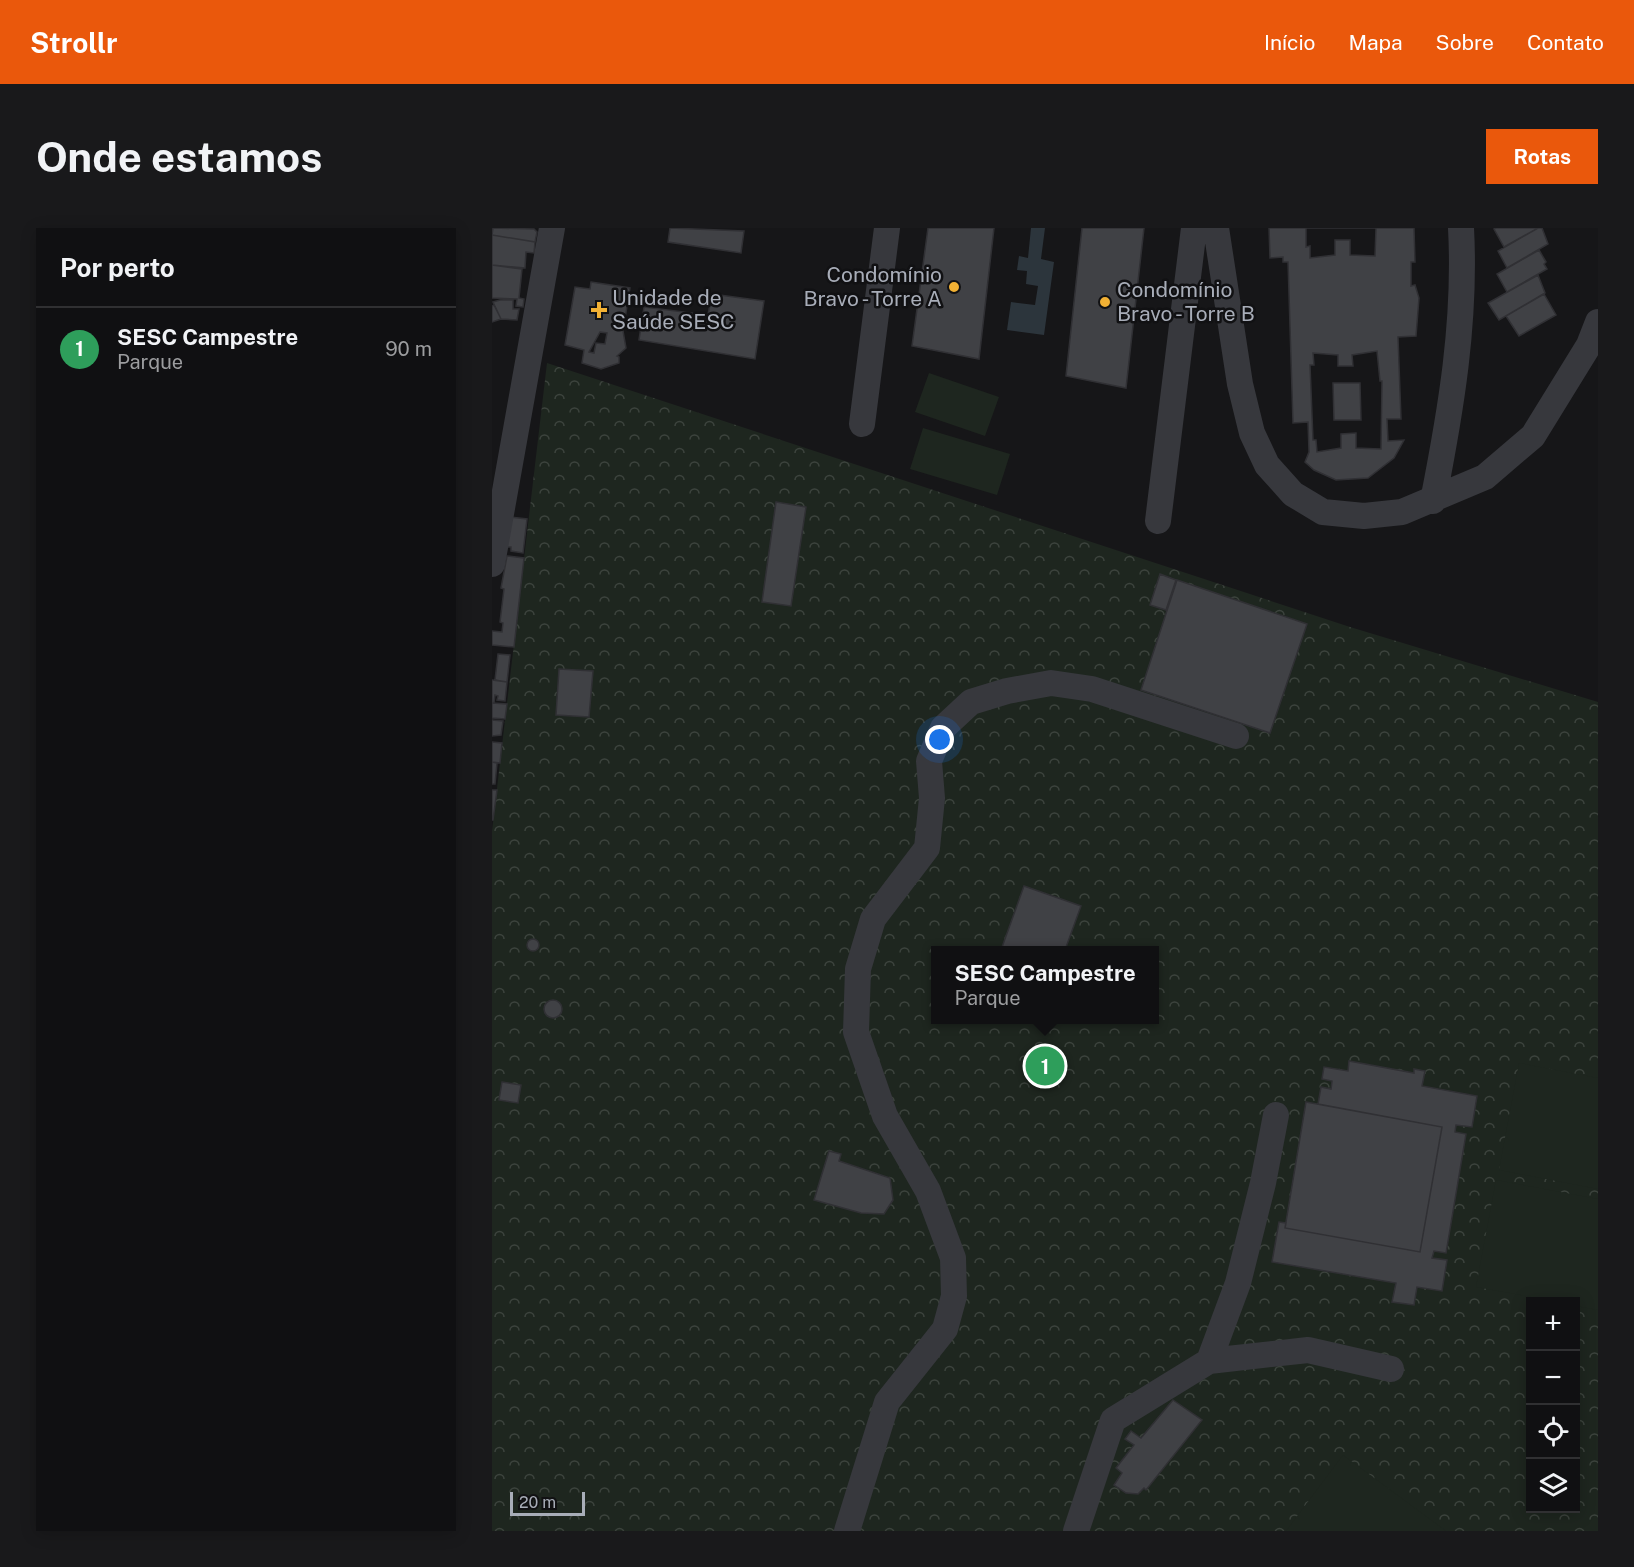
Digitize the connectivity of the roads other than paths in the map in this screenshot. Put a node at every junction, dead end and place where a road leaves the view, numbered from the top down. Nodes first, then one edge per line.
1 (552, 228) edge
2 (887, 228) edge
3 (1194, 228) edge
4 (1216, 228) edge
5 (1461, 228) edge
6 (1598, 322) edge
7 (862, 424) dead end
8 (1433, 501) junction
9 (496, 517) edge
10 (1158, 521) dead end
11 (492, 564) edge
12 (1236, 736) dead end
13 (1276, 1115) dead end
14 (1209, 1361) junction
15 (1391, 1369) dead end
16 (848, 1531) edge
17 (1076, 1531) edge

1 - 9 street
2 - 7 street
3 - 10 street
4 - 8 street
5 - 8 street
6 - 8 street
9 - 11 street
12 - 16 street
13 - 14 street
14 - 15 street
14 - 17 street

